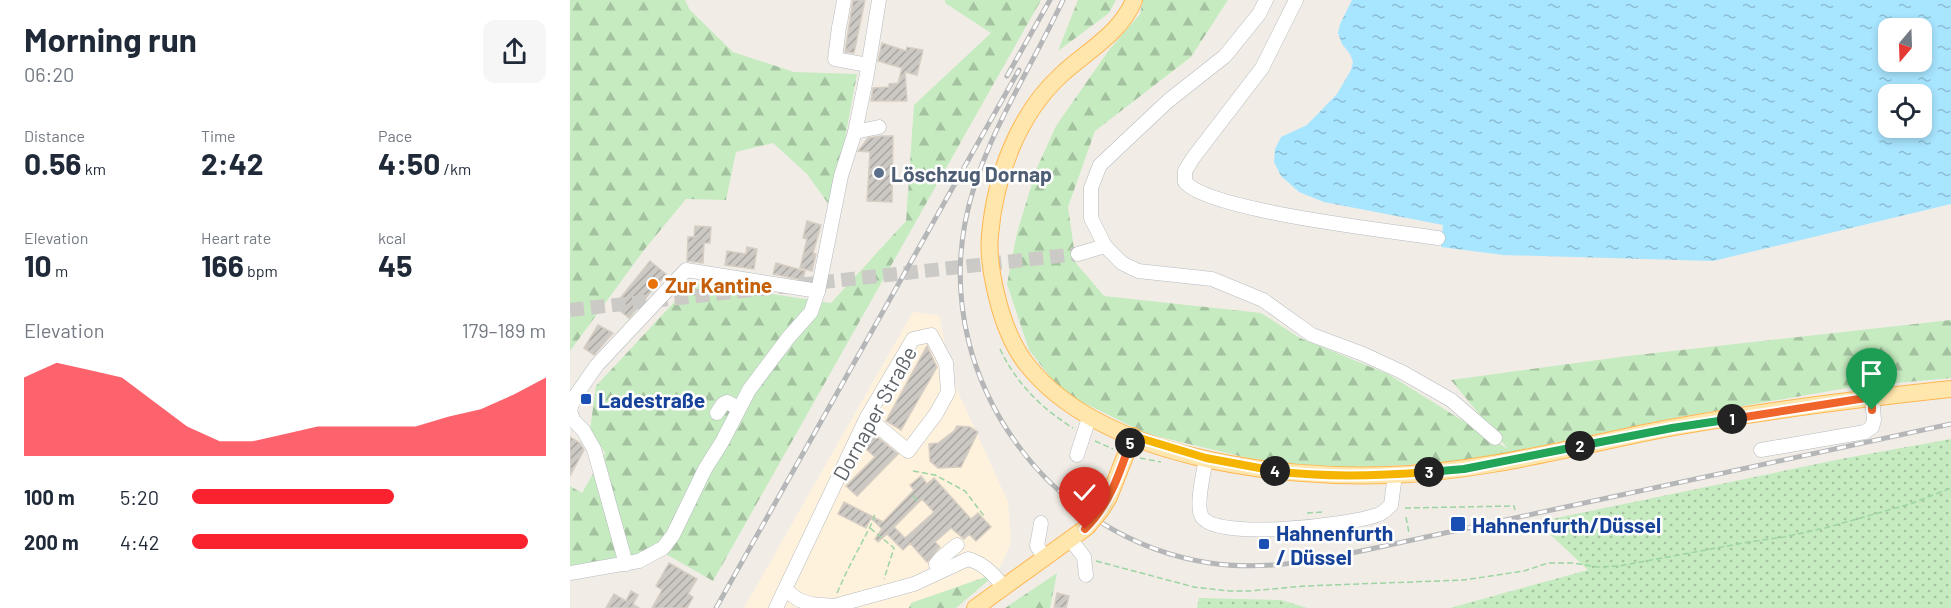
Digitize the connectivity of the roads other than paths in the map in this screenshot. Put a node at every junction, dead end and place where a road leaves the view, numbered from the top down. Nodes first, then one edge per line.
1 (844, 0) edge
2 (879, 0) edge
3 (1134, 0) edge
4 (1266, 0) edge
5 (1296, 0) edge
6 (868, 65) junction
7 (879, 128) dead end
8 (855, 132) junction
9 (1438, 238) dead end
10 (1105, 246) junction
11 (1078, 254) tunnel mouth
12 (818, 291) junction
13 (1951, 389) edge
14 (1872, 397) junction
15 (738, 408) junction
16 (717, 412) dead end
17 (867, 417) junction
18 (1089, 418) junction
19 (1133, 436) junction
20 (1495, 438) dead end
21 (1761, 450) dead end
22 (1077, 455) dead end
23 (1206, 458) junction
24 (1395, 475) junction
25 (1041, 523) dead end
26 (1071, 540) junction
27 (957, 545) dead end
28 (1045, 558) junction
29 (626, 564) junction
30 (939, 571) junction
31 (570, 573) edge
32 (1086, 574) dead end
33 (1004, 588) junction
34 (784, 590) junction
35 (776, 608) edge
36 (975, 608) edge

1 - 6 street
2 - 6 street
3 - 18 main road
4 - 10 street
5 - 9 street
6 - 8 street
7 - 8 street
8 - 12 street
10 - 11 street
10 - 20 street
12 - 15 street
12 - 29 street
13 - 14 main road
14 - 21 street
14 - 24 main road
15 - 16 street
15 - 29 street
17 - 17 street, Dornaper Straße
17 - 34 street, Dornaper Straße
18 - 19 main road
18 - 22 street
19 - 23 main road
19 - 26 main road, bridge
23 - 24 main road
23 - 24 street
25 - 28 street
26 - 28 main road
26 - 32 street
27 - 30 street
28 - 33 main road
29 - 31 street
30 - 33 street
30 - 34 street
33 - 36 main road
34 - 35 street, Dornaper Straße

